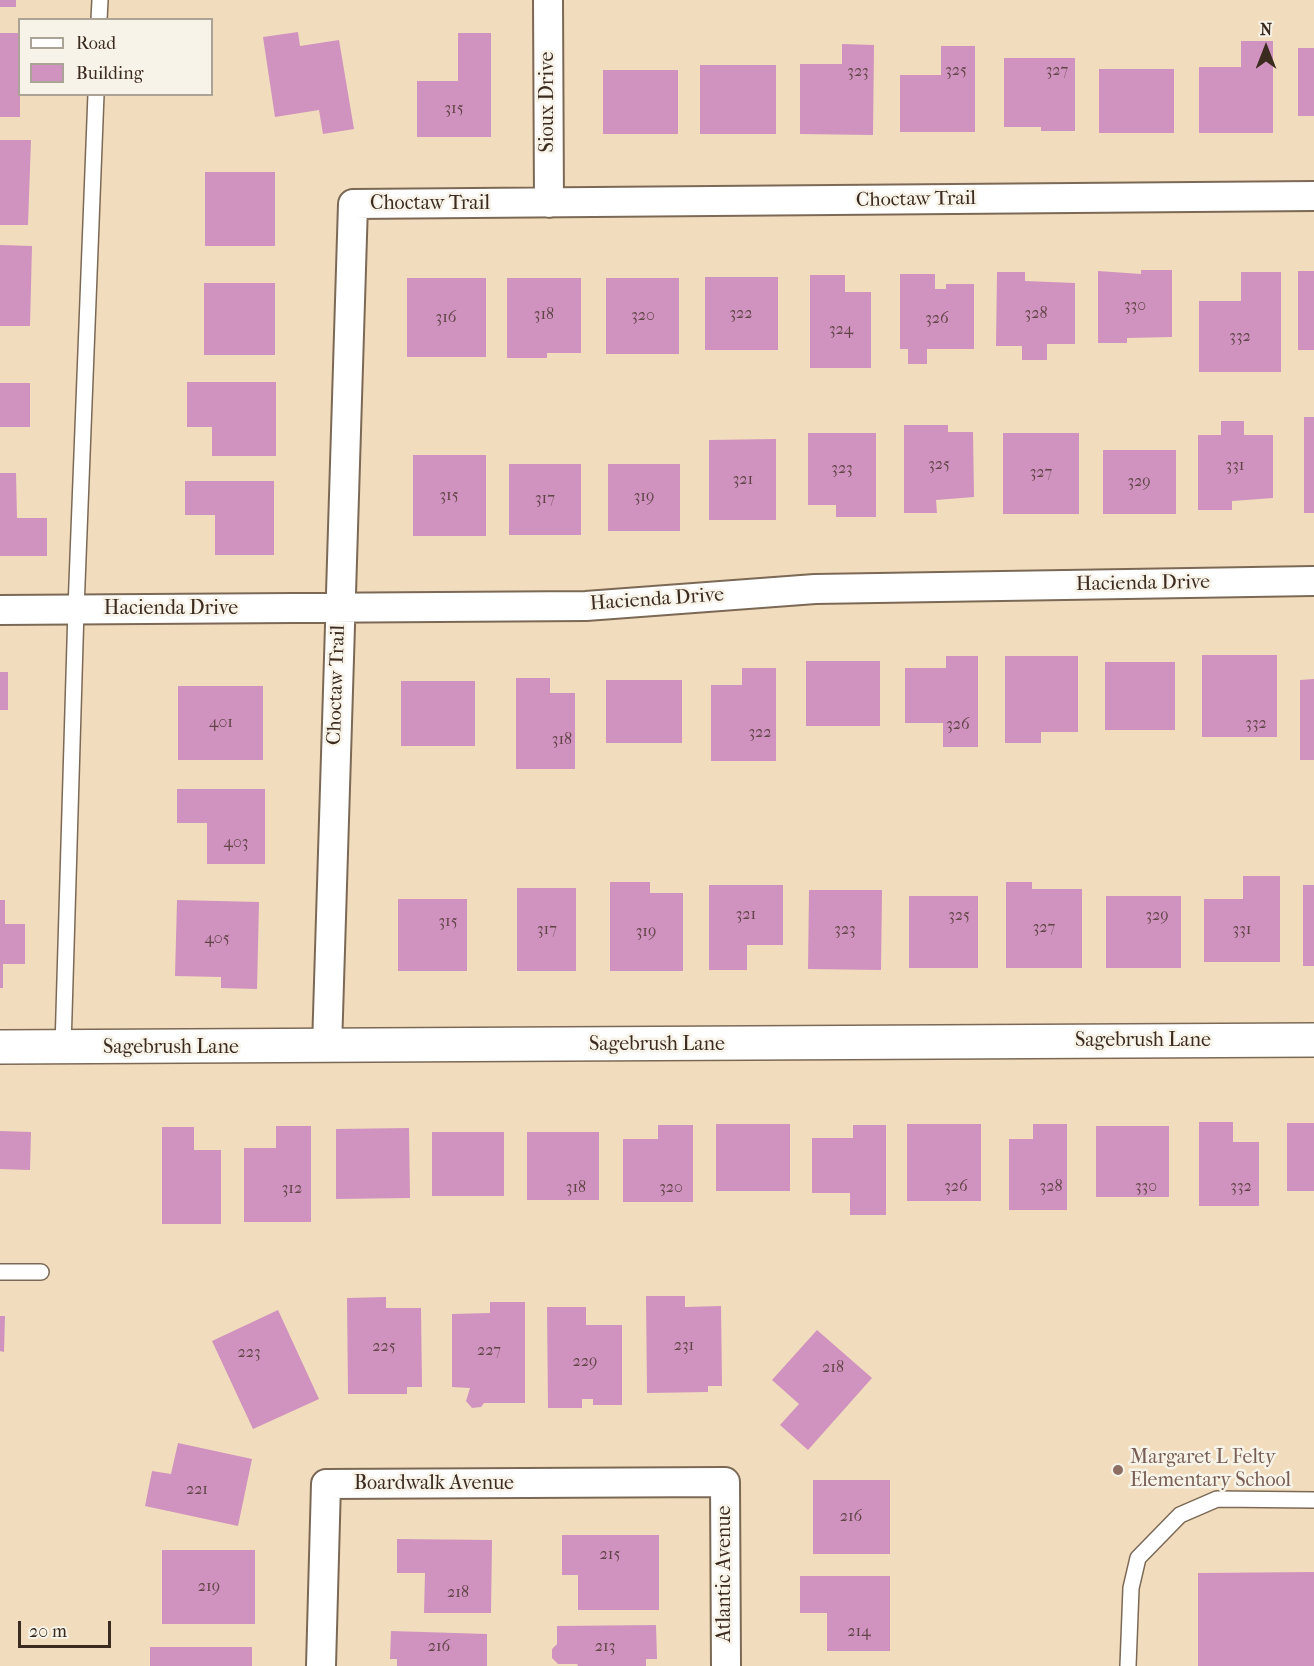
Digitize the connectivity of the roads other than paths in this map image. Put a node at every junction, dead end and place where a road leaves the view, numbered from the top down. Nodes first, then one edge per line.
1 (100, 0) edge
2 (548, 0) edge
3 (99, 18) edge
4 (96, 96) edge
5 (1314, 196) edge
6 (549, 203) junction
7 (1314, 582) edge
8 (340, 607) junction
9 (76, 609) junction
10 (0, 610) edge
11 (1314, 1040) edge
12 (0, 1047) edge
13 (63, 1047) junction
14 (327, 1047) junction
15 (0, 1272) edge
16 (41, 1272) dead end
17 (725, 1482) joint
18 (1314, 1500) edge
19 (321, 1666) edge
20 (726, 1666) edge
21 (1128, 1666) edge

1 - 3 lane
2 - 6 street, Sioux Drive
4 - 9 lane
5 - 6 street, Choctaw Trail
6 - 8 street, Choctaw Trail
7 - 8 street, Hacienda Drive
8 - 9 street, Hacienda Drive
8 - 14 street, Choctaw Trail
9 - 10 street, Hacienda Drive
9 - 13 lane
11 - 14 street, Sagebrush Lane
12 - 13 street, Sagebrush Lane
13 - 14 street, Sagebrush Lane
15 - 16 lane
17 - 19 street, Boardwalk Avenue
17 - 20 street, Atlantic Avenue
18 - 21 lane

